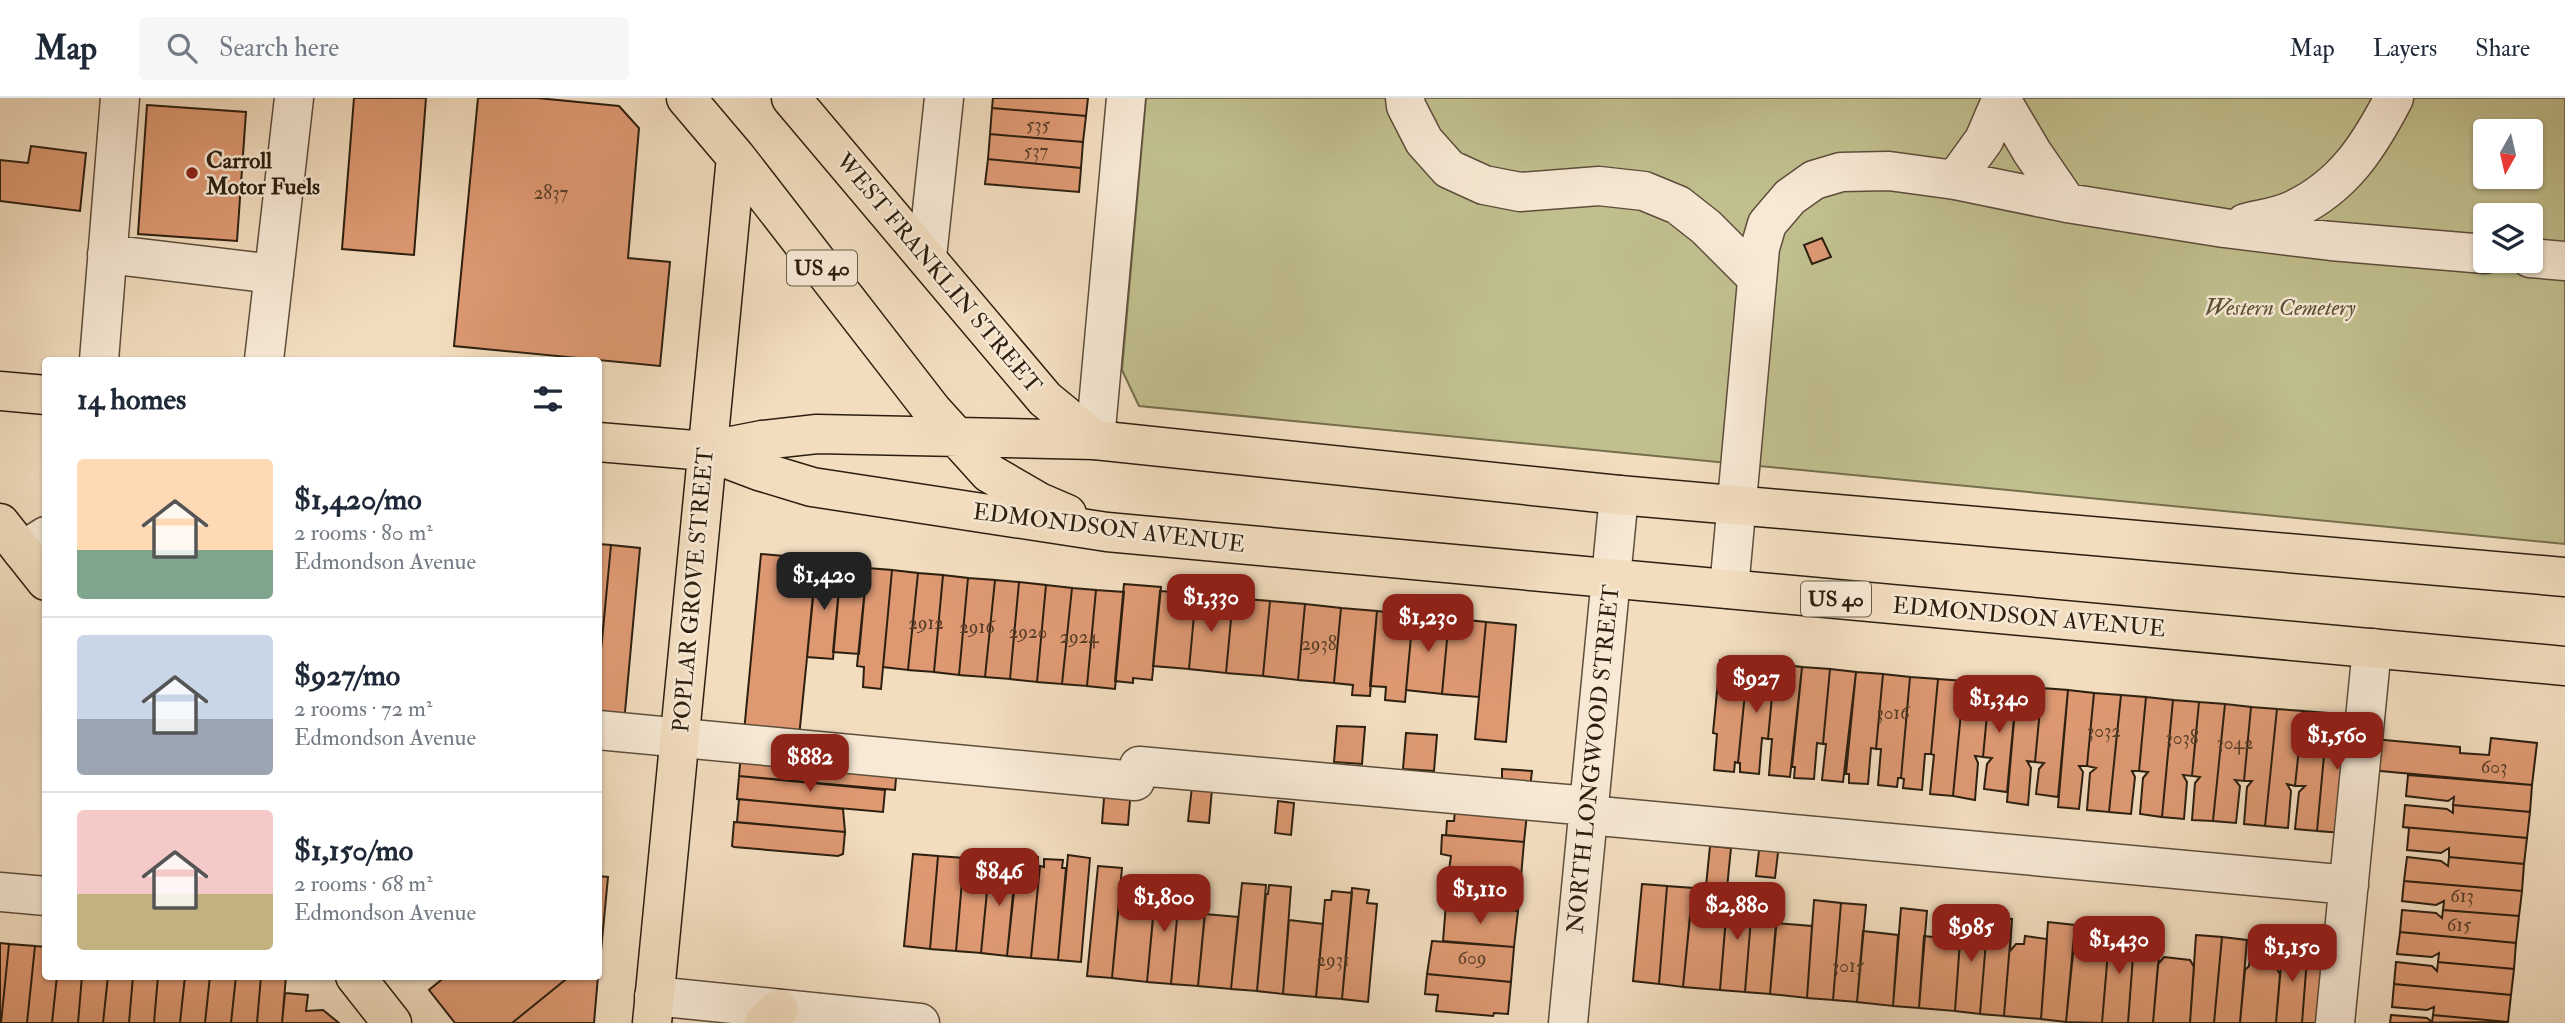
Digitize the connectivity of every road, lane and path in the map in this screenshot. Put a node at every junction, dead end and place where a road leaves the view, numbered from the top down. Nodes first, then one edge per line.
1 (120, 98) edge
2 (294, 98) edge
3 (685, 98) edge
4 (791, 98) edge
5 (944, 98) edge
6 (1126, 98) edge
7 (1405, 98) edge
8 (2394, 98) edge
9 (2002, 99) edge
10 (736, 157) junction
11 (1955, 180) junction
12 (2067, 203) junction
13 (2224, 228) junction
14 (2473, 253) edge
15 (107, 254) junction
16 (927, 257) junction
17 (2543, 259) edge
18 (2565, 261) edge
19 (274, 274) junction
20 (1756, 277) junction
21 (99, 357) edge
22 (264, 357) edge
23 (0, 391) edge
24 (42, 395) edge
25 (959, 438) junction
26 (1095, 440) junction
27 (602, 442) edge
28 (706, 451) junction
29 (1619, 495) junction
30 (1737, 503) junction
31 (1107, 532) junction
32 (22, 536) edge
33 (42, 574) edge
34 (2565, 577) edge
35 (1611, 578) junction
36 (1729, 589) junction
37 (2372, 648) junction
38 (2565, 666) edge
39 (602, 730) edge
40 (679, 738) junction
41 (1589, 810) junction
42 (2349, 885) junction
43 (0, 892) edge
44 (42, 896) edge
45 (358, 980) edge
46 (653, 1010) edge
47 (776, 1018) edge
48 (392, 1023) edge
49 (920, 1023) edge
50 (1568, 1023) edge
51 (2336, 1023) edge

1 - 15 street
2 - 19 street
3 - 10 main road, US 40
4 - 16 main road, WEST FRANKLIN STREET
5 - 16 street
6 - 26 street
7 - 20 street
8 - 13 street
9 - 11 street
9 - 12 street
10 - 25 main road, US 40
10 - 28 main road, POPLAR GROVE STREET
11 - 12 street
11 - 20 street
12 - 13 street
13 - 14 street
15 - 19 street
15 - 21 street
16 - 26 main road, WEST FRANKLIN STREET
17 - 18 street
19 - 22 street
20 - 30 street
23 - 24 main road
25 - 26 main road, EDMONDSON AVENUE
25 - 28 main road, EDMONDSON AVENUE
25 - 31 main road, US 40
26 - 29 main road, EDMONDSON AVENUE
27 - 28 main road, EDMONDSON AVENUE
28 - 31 main road, EDMONDSON AVENUE
28 - 40 main road, POPLAR GROVE STREET
29 - 30 main road, EDMONDSON AVENUE
29 - 35 street, NORTH LONGWOOD STREET
30 - 34 main road, EDMONDSON AVENUE
30 - 36 street
31 - 35 main road, EDMONDSON AVENUE / US 40
32 - 33 main road
35 - 36 main road, EDMONDSON AVENUE / US 40
35 - 41 street, NORTH LONGWOOD STREET
36 - 37 main road, EDMONDSON AVENUE / US 40
37 - 38 main road, EDMONDSON AVENUE / US 40
37 - 42 street
39 - 40 street
40 - 41 street
40 - 46 main road, POPLAR GROVE STREET
41 - 42 street
41 - 50 street, NORTH LONGWOOD STREET
42 - 51 street
43 - 44 street
45 - 48 main road
46 - 47 street
47 - 49 street

